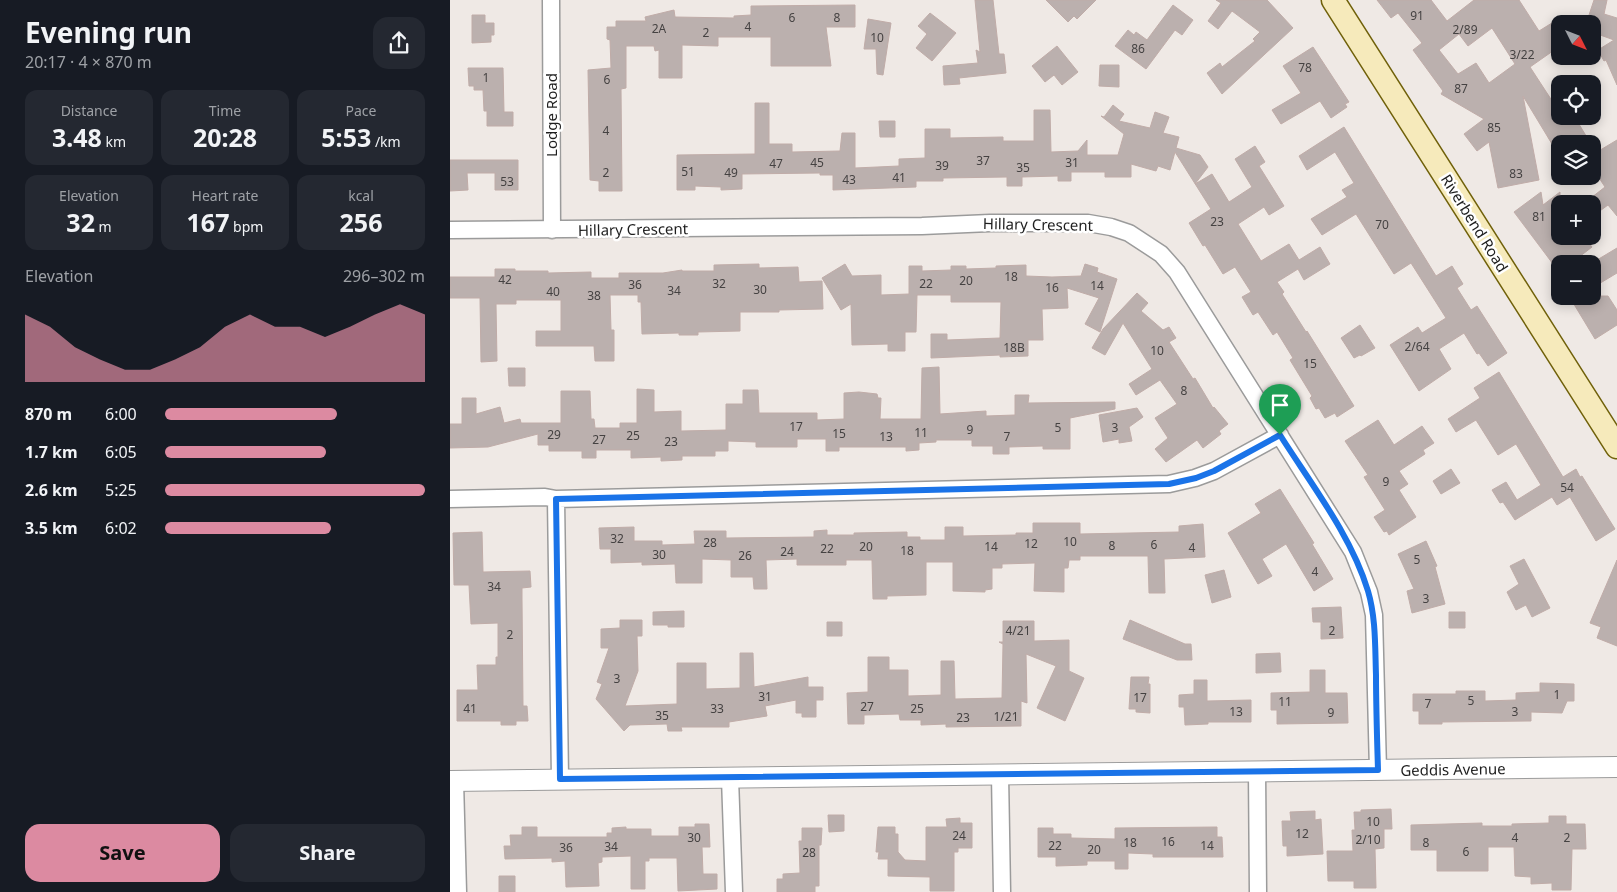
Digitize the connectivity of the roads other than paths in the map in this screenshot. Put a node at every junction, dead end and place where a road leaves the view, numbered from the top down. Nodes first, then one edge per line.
1 (551, 0) edge
2 (1333, 0) edge
3 (450, 230) edge
4 (552, 230) junction
5 (1280, 435) junction
6 (1617, 447) edge
7 (450, 499) edge
8 (556, 499) junction
9 (1617, 767) edge
10 (1378, 770) junction
11 (1256, 771) junction
12 (1000, 774) junction
13 (730, 778) junction
14 (560, 779) junction
15 (453, 781) edge
16 (458, 892) edge
17 (734, 892) edge
18 (1002, 892) edge
19 (1258, 892) edge

1 - 4 street, Lodge Road
2 - 6 main road, Riverbend Road
3 - 4 street, Hillary Crescent
4 - 5 street, Hillary Crescent
5 - 8 street
5 - 10 street, Hillary Crescent
7 - 8 street
8 - 14 street
9 - 10 street, Geddis Avenue
10 - 11 street, Geddis Avenue
11 - 12 street, Geddis Avenue
11 - 19 street
12 - 13 street, Geddis Avenue
12 - 18 street
13 - 14 street, Geddis Avenue
13 - 17 street
14 - 15 street, Geddis Avenue
15 - 16 street

